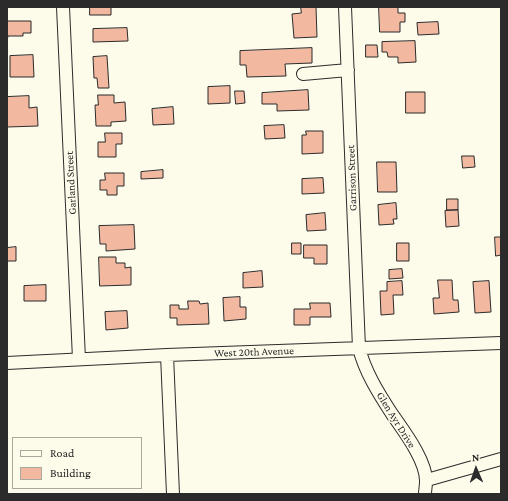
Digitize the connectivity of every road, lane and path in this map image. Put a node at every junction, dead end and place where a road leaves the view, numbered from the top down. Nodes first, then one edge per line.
1 (63, 7) edge
2 (346, 7) edge
3 (348, 70) junction
4 (303, 74) dead end
5 (501, 343) edge
6 (359, 348) junction
7 (168, 355) junction
8 (79, 360) junction
9 (7, 363) edge
10 (501, 459) edge
11 (426, 480) junction
12 (173, 494) edge
13 (424, 494) edge

1 - 8 street, Garland Street
2 - 3 street, Garrison Street
3 - 4 street
3 - 6 street, Garrison Street
5 - 6 street, West 20th Avenue
6 - 7 street, West 20th Avenue
6 - 11 street, Glen Ayr Drive
7 - 8 street, West 20th Avenue
7 - 12 street
8 - 9 street, West 20th Avenue
10 - 11 street
11 - 13 street, Glen Ayr Drive

